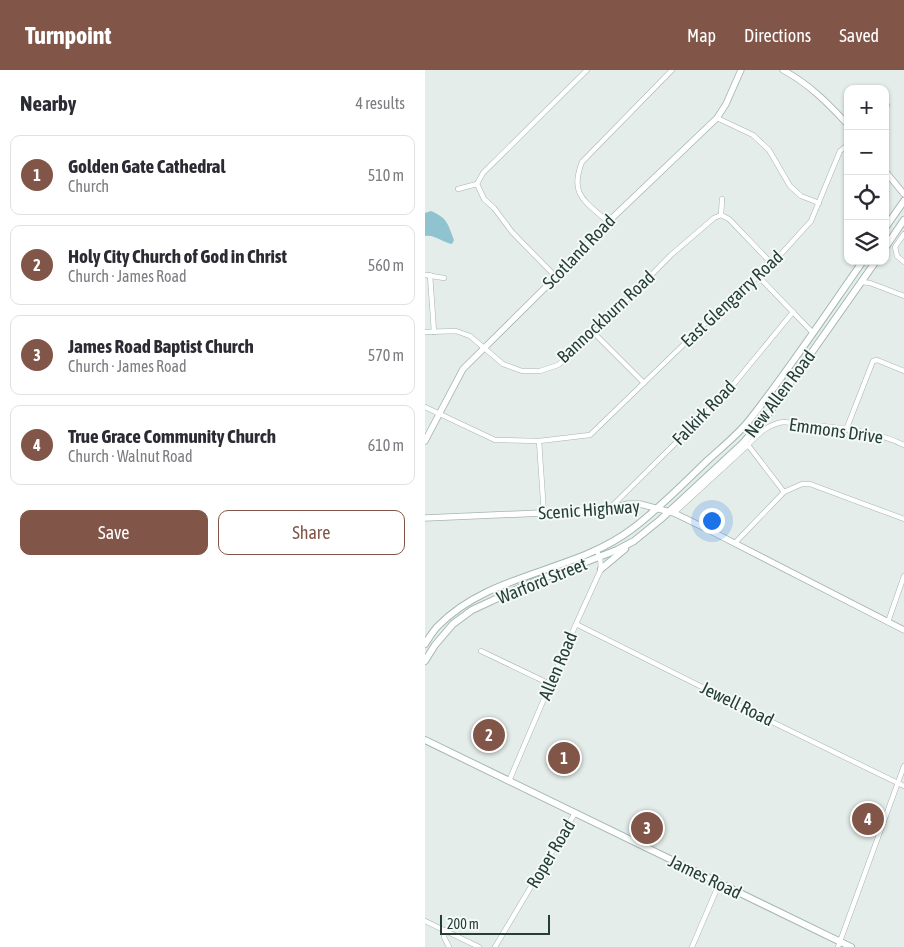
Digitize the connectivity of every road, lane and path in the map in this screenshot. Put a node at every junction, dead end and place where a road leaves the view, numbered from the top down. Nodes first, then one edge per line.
1 (587, 70) edge
2 (672, 70) edge
3 (741, 70) edge
4 (783, 70) edge
5 (717, 118) junction
6 (844, 121) edge
7 (844, 148) edge
8 (888, 175) edge
9 (477, 184) junction
10 (459, 189) dead end
11 (904, 194) edge
12 (722, 199) dead end
13 (904, 201) edge
14 (819, 203) junction
15 (721, 215) junction
16 (904, 220) edge
17 (608, 222) junction
18 (889, 222) edge
19 (904, 234) edge
20 (889, 242) edge
21 (904, 262) edge
22 (772, 264) junction
23 (860, 265) edge
24 (874, 265) edge
25 (427, 275) edge
26 (556, 277) junction
27 (759, 277) junction
28 (445, 278) dead end
29 (863, 282) junction
30 (903, 294) edge
31 (793, 312) junction
32 (425, 332) edge
33 (434, 332) junction
34 (594, 333) junction
35 (813, 333) junction
36 (484, 348) junction
37 (904, 371) edge
38 (644, 383) junction
39 (425, 407) edge
40 (438, 414) junction
41 (846, 430) junction
42 (425, 441) edge
43 (539, 441) junction
44 (748, 445) junction
45 (904, 445) edge
46 (784, 492) junction
47 (609, 508) junction
48 (657, 508) junction
49 (671, 512) junction
50 (544, 514) junction
51 (425, 518) edge
52 (904, 519) edge
53 (634, 541) junction
54 (735, 543) junction
55 (596, 550) junction
56 (600, 557) junction
57 (601, 569) junction
58 (904, 576) edge
59 (888, 622) junction
60 (576, 624) junction
61 (904, 630) edge
62 (425, 644) edge
63 (481, 651) dead end
64 (425, 661) edge
65 (550, 684) junction
66 (425, 740) edge
67 (904, 766) edge
68 (509, 781) junction
69 (898, 783) junction
70 (904, 786) edge
71 (575, 813) junction
72 (719, 884) junction
73 (425, 920) edge
74 (444, 930) junction
75 (839, 945) edge
76 (449, 947) edge
77 (479, 947) edge
78 (495, 947) edge
79 (692, 947) edge
80 (851, 947) edge

1 - 9 street
2 - 17 street
3 - 5 street, Scotland Road
4 - 6 street
5 - 14 street
5 - 17 street, Scotland Road
7 - 14 street, East Glengarry Road
8 - 11 street
9 - 10 street
9 - 26 street
12 - 15 street
13 - 18 main road
14 - 22 street, East Glengarry Road
15 - 22 street
15 - 34 street, Bannockburn Road
16 - 20 main road
17 - 26 street, Scotland Road
19 - 21 street
22 - 27 street, East Glengarry Road
23 - 35 main road, New Allen Road
24 - 29 main road, New Allen Road
25 - 28 street
25 - 33 street
26 - 36 street, Scotland Road
27 - 31 street
27 - 38 street, East Glengarry Road
29 - 30 street
29 - 49 main road, New Allen Road
31 - 35 street
31 - 47 street, Falkirk Road
32 - 33 street, Bannockburn Road
33 - 36 street, Bannockburn Road
34 - 36 street, Bannockburn Road
34 - 38 street
35 - 48 main road, New Allen Road
36 - 40 street, Scotland Road
37 - 41 street
38 - 43 street, East Glengarry Road
39 - 40 street
40 - 42 street, Scotland Road
40 - 43 street
41 - 44 street, Emmons Drive
41 - 45 street, Emmons Drive
43 - 50 street
44 - 46 street
44 - 49 street
46 - 52 street
46 - 54 street
47 - 48 street, Scenic Highway
47 - 50 street, Scenic Highway
48 - 49 street, Scenic Highway
48 - 55 main road, Warford Street
49 - 53 main road, Warford Street
49 - 54 street, Scenic Highway
50 - 51 street, Scenic Highway
53 - 56 main road, Warford Street
53 - 57 main road
54 - 59 street, Scenic Highway
55 - 56 street, Allen Road
55 - 62 main road, Warford Street
56 - 57 street, Allen Road
56 - 64 main road, Warford Street
57 - 60 street, Allen Road
58 - 59 street
59 - 61 street, Scenic Highway
60 - 65 street, Allen Road
60 - 69 street, Jewell Road
63 - 65 street
65 - 68 street, Allen Road
66 - 68 main road, James Road
67 - 69 street
68 - 71 main road, James Road
69 - 70 street, Jewell Road
69 - 75 street
71 - 72 main road, James Road
71 - 78 street, Roper Road
72 - 75 main road, James Road
72 - 79 street
73 - 74 street
74 - 76 street
74 - 77 street
75 - 80 main road, James Road

